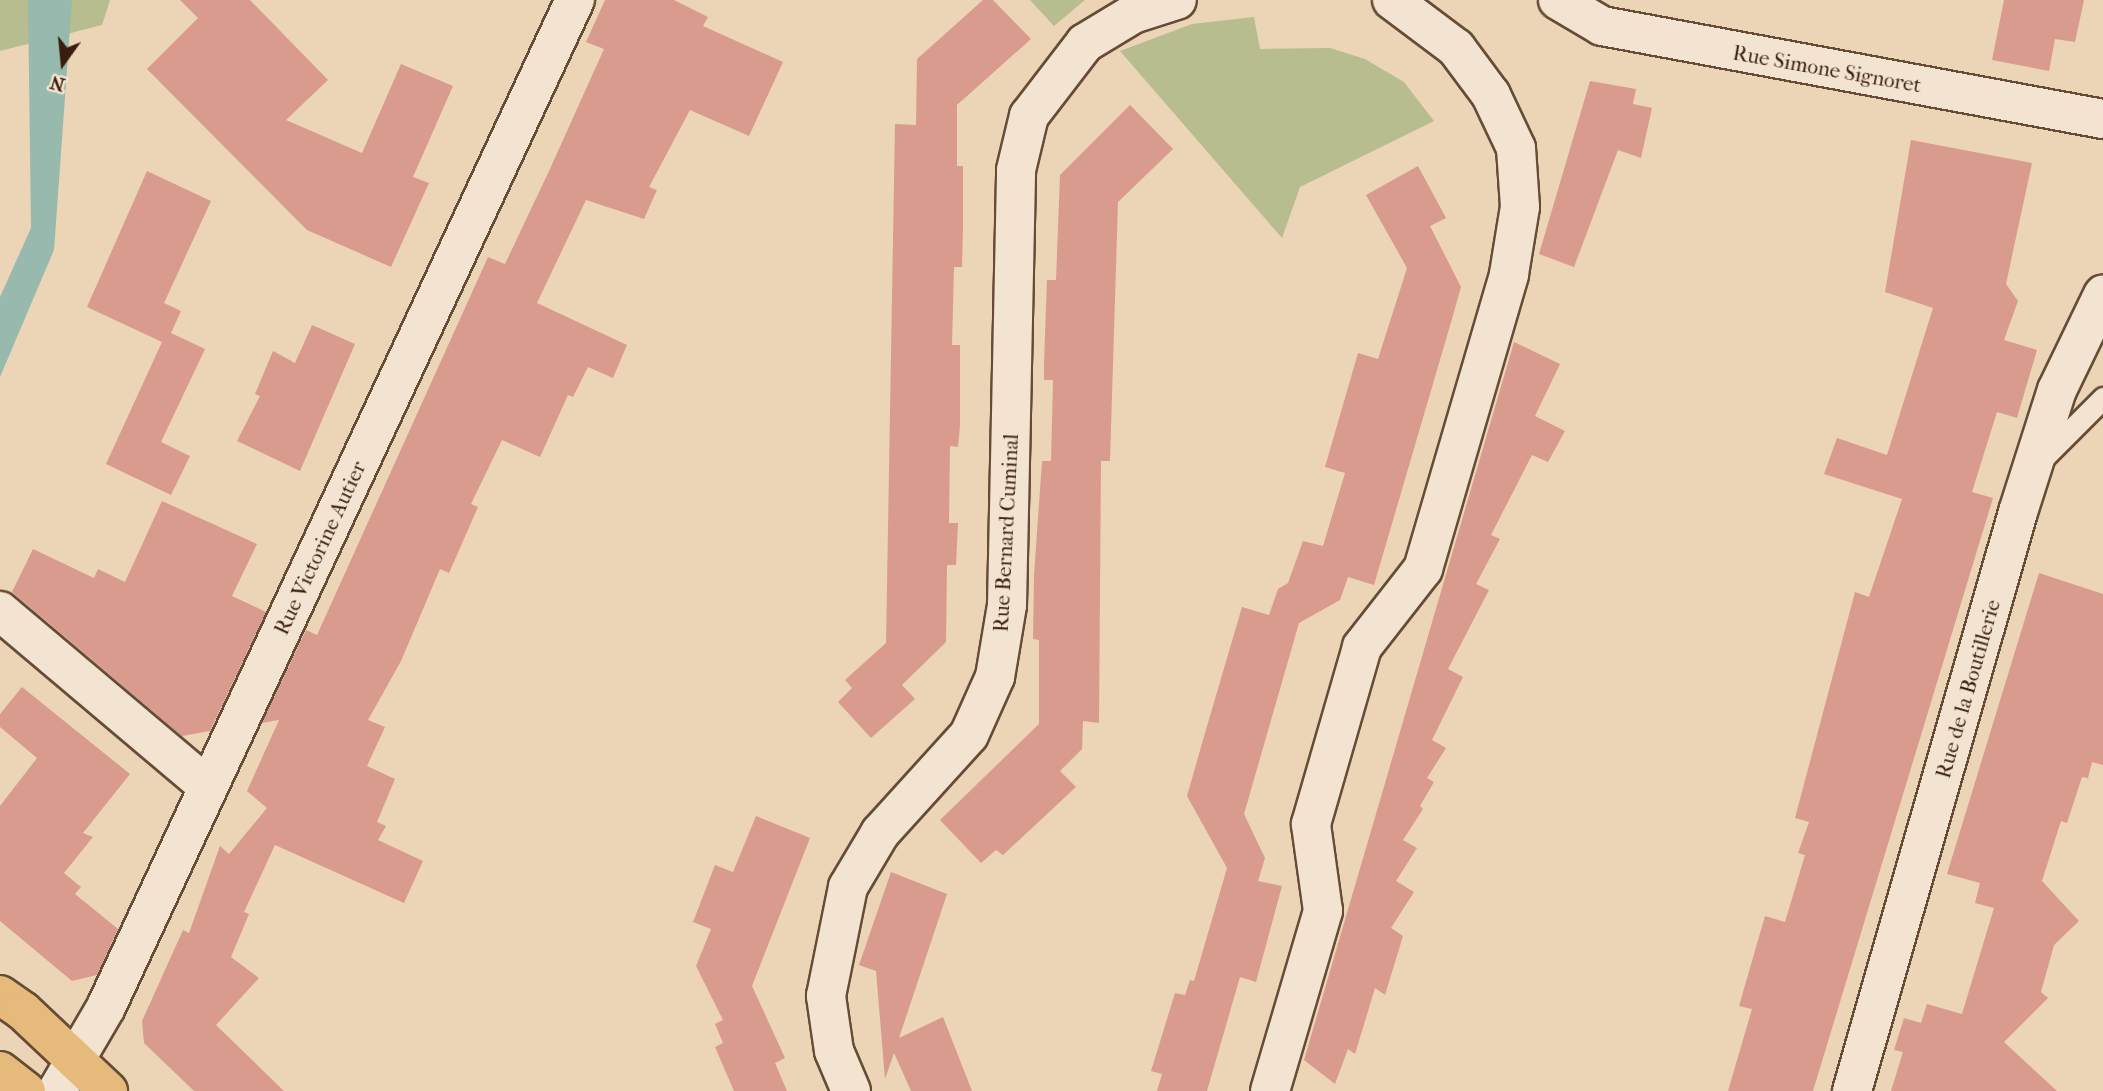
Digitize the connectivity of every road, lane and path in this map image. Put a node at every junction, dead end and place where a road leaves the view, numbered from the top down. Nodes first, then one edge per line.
1 (575, 0) edge
2 (1177, 0) edge
3 (1392, 0) edge
4 (1558, 0) edge
5 (2103, 119) edge
6 (2103, 295) edge
7 (2103, 398) edge
8 (2032, 468) junction
9 (0, 611) edge
10 (208, 787) junction
11 (0, 995) edge
12 (0, 1071) edge
13 (68, 1076) edge
14 (26, 1091) edge
15 (108, 1091) edge
16 (851, 1091) edge
17 (1270, 1091) edge
18 (1852, 1091) edge

1 - 10 street, Rue Victorine Autier
2 - 16 street, Rue Bernard Cuminal
3 - 17 street
4 - 5 street, Rue Simone Signoret
6 - 8 street, Rue de la Boutillerie
7 - 8 lane
8 - 18 street, Rue de la Boutillerie
9 - 10 street
10 - 13 street, Rue Victorine Autier
11 - 13 main road
12 - 14 main road
13 - 15 main road

